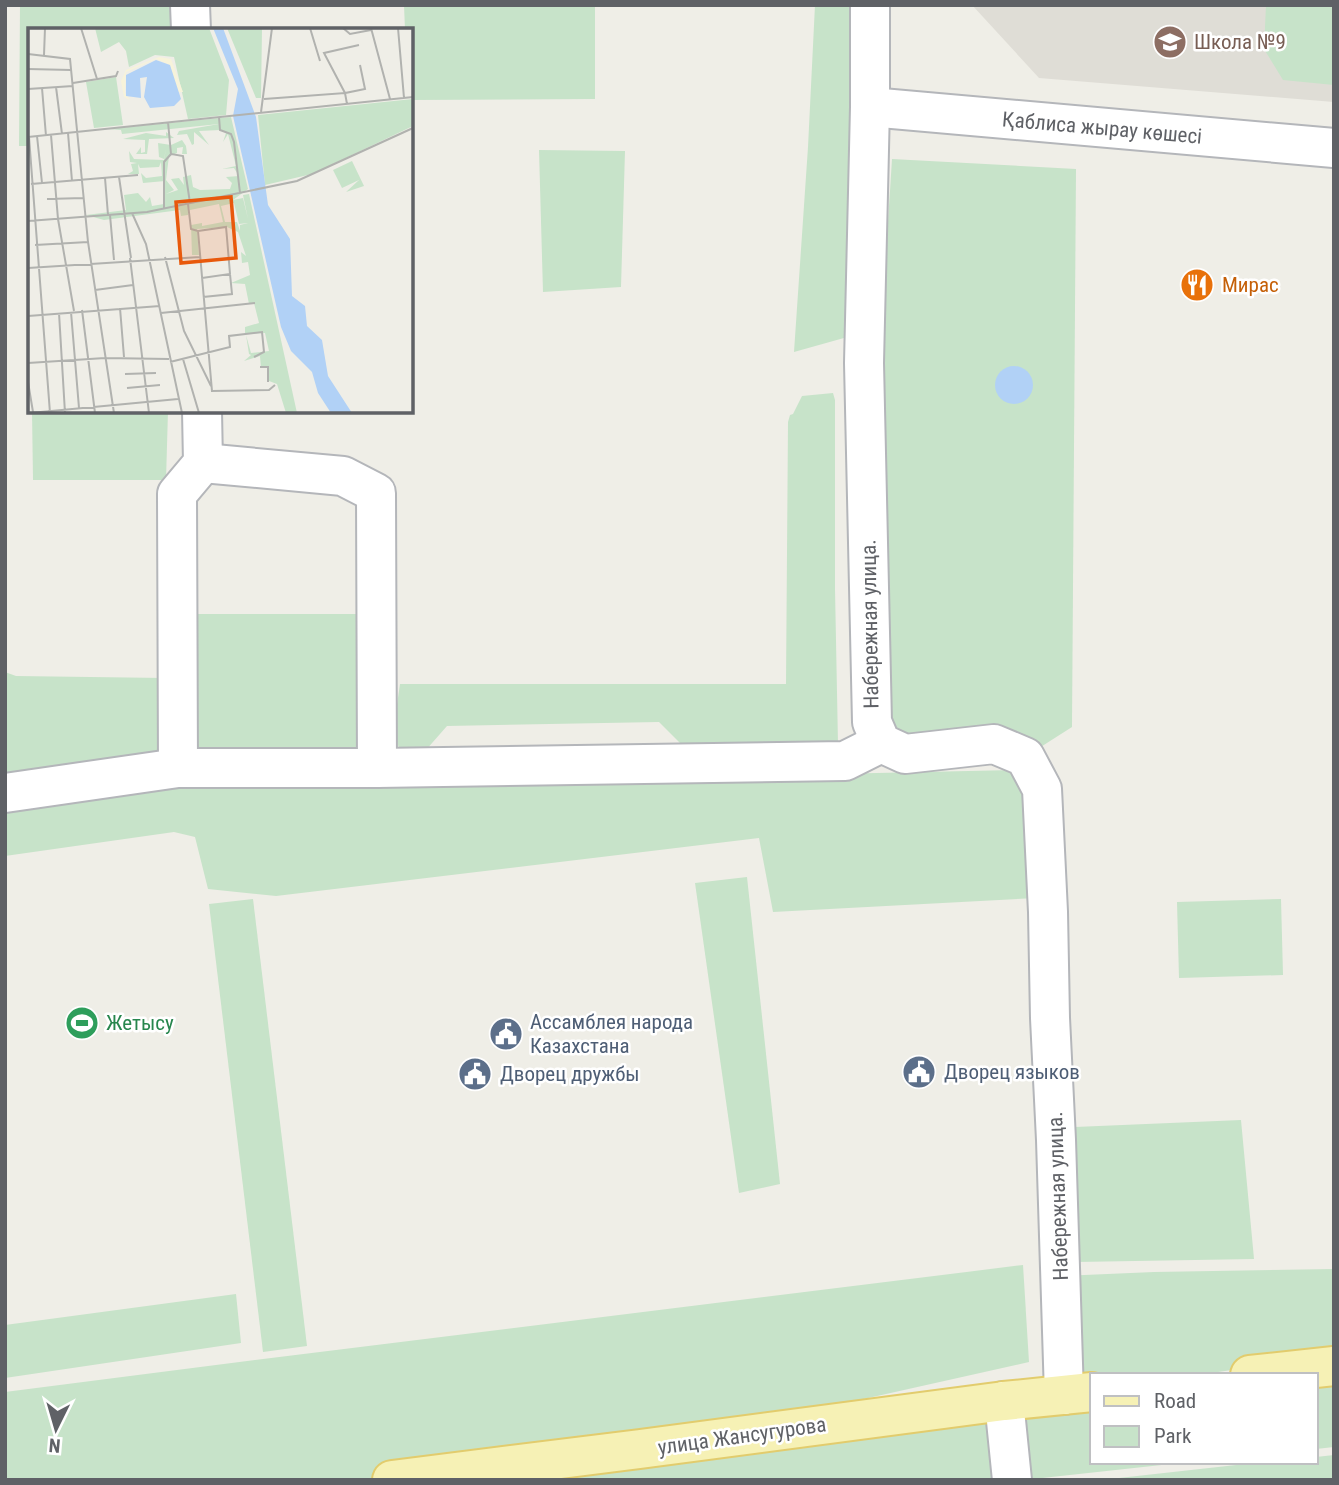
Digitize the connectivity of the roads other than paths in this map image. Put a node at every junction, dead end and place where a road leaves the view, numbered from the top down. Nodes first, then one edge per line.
1 (190, 5) edge
2 (870, 5) edge
3 (191, 28) edge
4 (870, 107) junction
5 (1334, 148) edge
6 (202, 413) edge
7 (203, 463) junction
8 (881, 743) junction
9 (178, 768) junction
10 (377, 768) junction
11 (5, 793) edge
12 (1334, 1366) edge
13 (1269, 1373) edge
14 (1078, 1394) edge
15 (1004, 1401) junction
16 (392, 1480) edge
17 (1012, 1480) edge

1 - 3 street
2 - 4 street, Набережная улица.
4 - 5 street, Қаблиса жырау көшесі
4 - 8 street, Набережная улица.
6 - 7 street
7 - 9 street
7 - 10 street
8 - 10 street
8 - 14 street, Набережная улица.
9 - 10 street
9 - 11 street
12 - 13 main road
14 - 15 main road, улица Жансугурова
15 - 16 main road, улица Жансугурова
15 - 17 street

